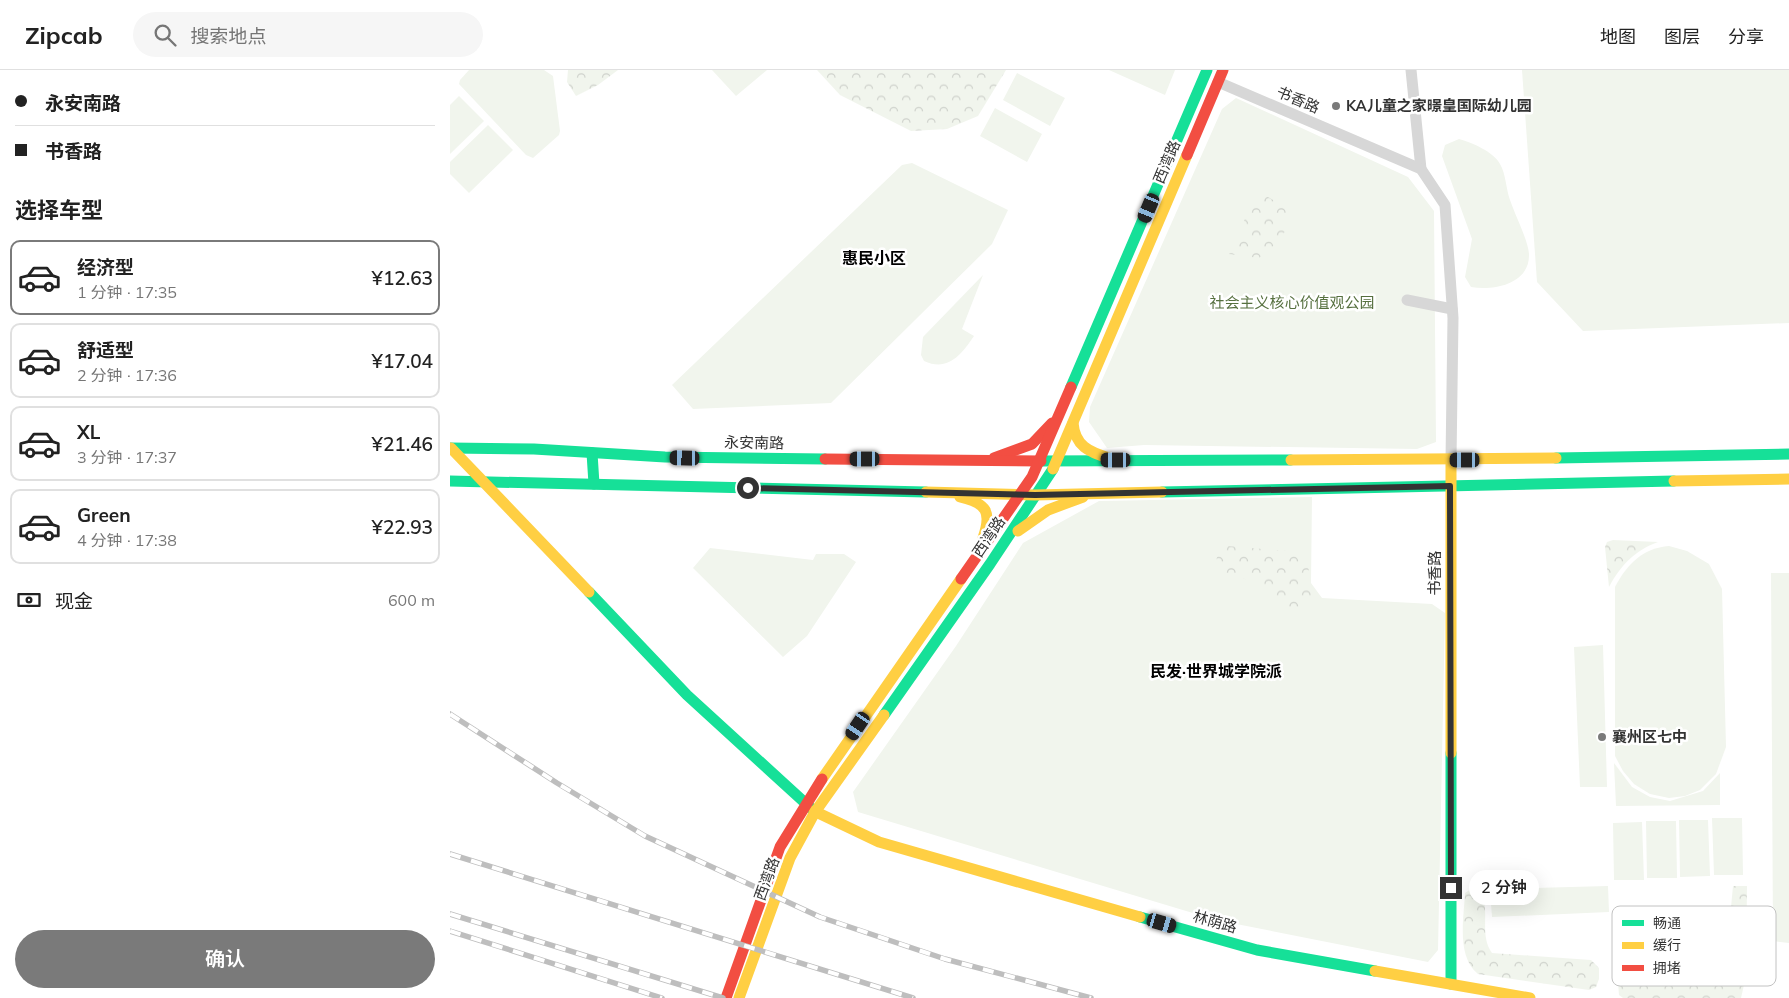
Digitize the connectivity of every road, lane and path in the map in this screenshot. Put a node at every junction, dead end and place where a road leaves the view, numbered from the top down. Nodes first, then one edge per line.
1 (1207, 70) edge
2 (1223, 70) edge
3 (1412, 70) edge
4 (1218, 82) junction
5 (1421, 169) junction
6 (1407, 300) dead end
7 (1452, 309) junction
8 (1060, 415) junction
9 (1073, 422) junction
10 (450, 447) edge
11 (592, 452) junction
12 (1789, 454) edge
13 (1057, 460) junction
14 (1116, 460) junction
15 (1450, 460) junction
16 (988, 461) junction
17 (1040, 461) junction
18 (1789, 479) edge
19 (450, 481) edge
20 (484, 482) junction
21 (594, 484) junction
22 (1450, 486) junction
23 (939, 493) junction
24 (1095, 494) junction
25 (1018, 495) junction
26 (1035, 495) junction
27 (1000, 547) junction
28 (976, 556) junction
29 (805, 803) junction
30 (815, 812) junction
31 (1451, 984) junction
32 (1498, 995) edge
33 (726, 998) edge
34 (739, 998) edge
35 (1530, 998) edge

1 - 8 main road, 西湾路
2 - 4 main road, 西湾路
3 - 5 street, 书香路
4 - 5 street, 书香路
4 - 9 main road, 西湾路
5 - 7 street, 书香路
6 - 7 street
7 - 15 street, 书香路
8 - 16 main road
8 - 17 main road, 西湾路
9 - 13 main road, 西湾路
9 - 14 main road
10 - 11 main road, 永安南路
10 - 20 main road, 林荫路
11 - 16 main road, 永安南路
11 - 21 main road
12 - 15 main road, 永安南路
13 - 14 main road, 永安南路
13 - 17 main road, 永安南路
13 - 26 main road, 西湾路
14 - 15 main road, 永安南路
15 - 22 main road, 书香路
16 - 17 main road, 永安南路
17 - 25 main road, 西湾路
18 - 22 main road
19 - 20 main road
20 - 21 main road
20 - 29 main road, 林荫路
21 - 23 main road
22 - 24 main road
22 - 31 main road, 书香路
23 - 25 main road
23 - 28 main road
24 - 26 main road
24 - 27 main road
25 - 26 main road
25 - 28 main road, 西湾路
26 - 27 main road, 西湾路
27 - 30 main road, 西湾路
28 - 29 main road, 西湾路
29 - 30 main road, 林荫路
29 - 33 main road, 西湾路
30 - 31 main road, 林荫路
30 - 34 main road, 西湾路
31 - 32 main road, 林荫路
32 - 35 main road, 林荫路

